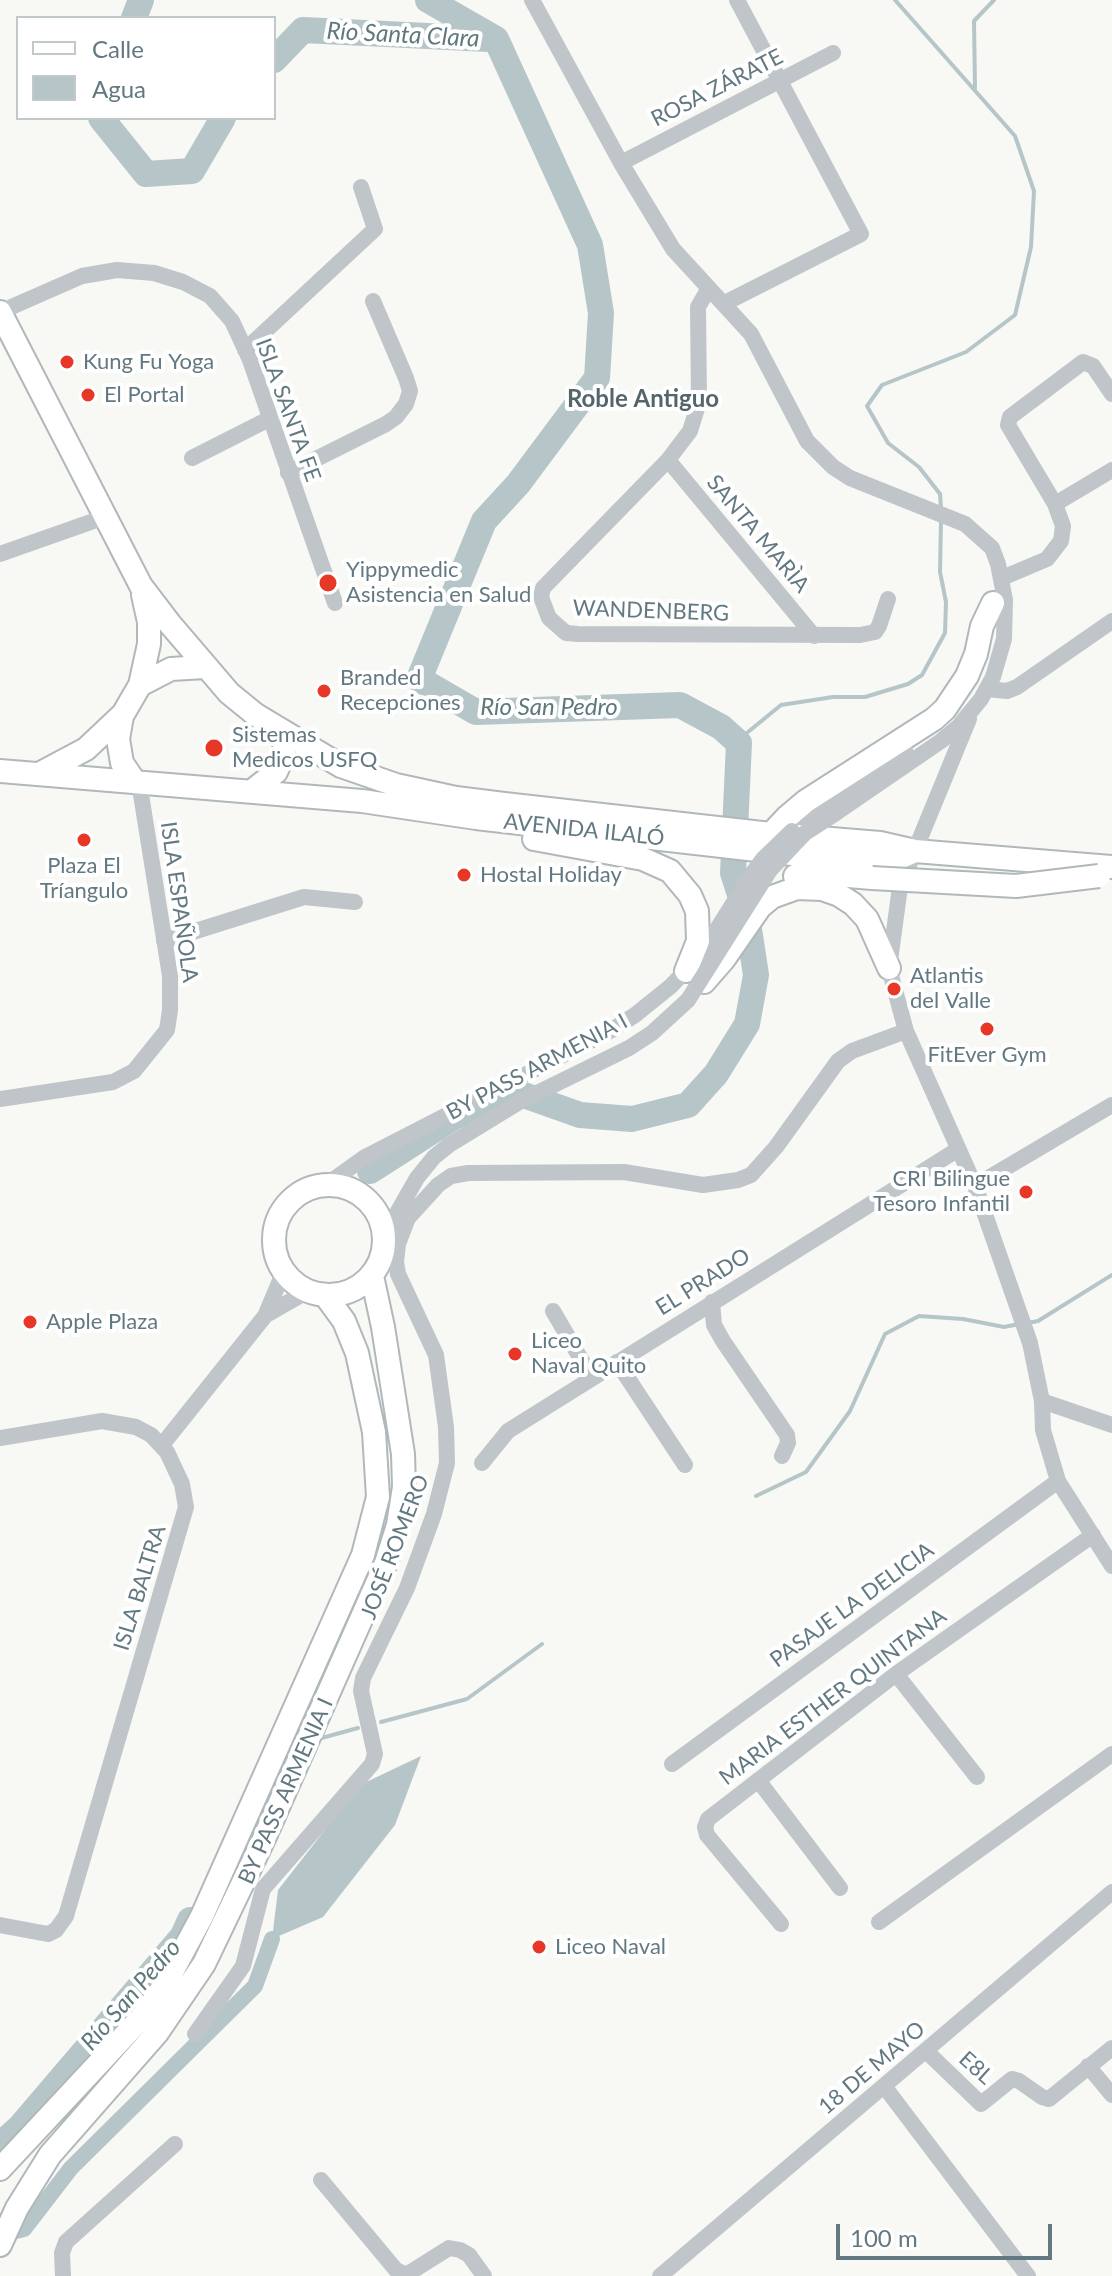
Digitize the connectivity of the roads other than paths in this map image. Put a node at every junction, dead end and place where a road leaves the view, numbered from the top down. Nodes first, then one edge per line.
1 (532, 0) edge
2 (737, 0) edge
3 (833, 53) dead end
4 (779, 81) junction
5 (621, 163) junction
6 (361, 187) dead end
7 (709, 288) junction
8 (373, 301) dead end
9 (725, 303) junction
10 (0, 312) edge
11 (245, 350) junction
12 (1112, 394) edge
13 (269, 419) junction
14 (192, 458) dead end
15 (668, 460) junction
16 (1112, 470) edge
17 (288, 473) junction
18 (1055, 504) junction
19 (105, 517) junction
20 (983, 538) junction
21 (0, 554) edge
22 (1002, 578) junction
23 (141, 586) junction
24 (888, 599) dead end
25 (335, 603) dead end
26 (993, 603) junction
27 (1112, 621) edge
28 (814, 636) junction
29 (205, 667) junction
30 (140, 685) junction
31 (987, 689) junction
32 (973, 710) junction
33 (122, 716) junction
34 (285, 733) junction
35 (938, 736) junction
36 (0, 771) edge
37 (38, 774) junction
38 (137, 782) junction
39 (252, 791) junction
40 (404, 807) junction
41 (687, 833) junction
42 (762, 839) junction
43 (915, 851) junction
44 (1108, 872) edge
45 (751, 897) junction
46 (355, 902) dead end
47 (164, 941) junction
48 (889, 968) junction
49 (686, 971) junction
50 (688, 1000) junction
51 (906, 1031) junction
52 (0, 1099) edge
53 (1112, 1105) edge
54 (957, 1150) junction
55 (326, 1185) junction
56 (975, 1186) junction
57 (385, 1234) junction
58 (284, 1271) junction
59 (372, 1276) junction
60 (316, 1293) junction
61 (712, 1302) junction
62 (553, 1311) dead end
63 (265, 1316) junction
64 (617, 1362) junction
65 (592, 1378) junction
66 (1042, 1401) junction
67 (1112, 1425) edge
68 (0, 1438) edge
69 (162, 1445) junction
70 (782, 1456) dead end
71 (482, 1463) dead end
72 (685, 1465) dead end
73 (1058, 1481) junction
74 (1093, 1535) junction
75 (1111, 1564) edge
76 (896, 1674) junction
77 (1112, 1754) edge
78 (672, 1764) dead end
79 (977, 1777) dead end
80 (758, 1780) junction
81 (840, 1888) dead end
82 (1112, 1892) edge
83 (879, 1922) dead end
84 (781, 1924) dead end
85 (0, 1925) edge
86 (195, 2034) dead end
87 (1112, 2048) edge
88 (926, 2051) junction
89 (1088, 2066) junction
90 (884, 2086) junction
91 (1112, 2095) edge
92 (175, 2144) dead end
93 (0, 2169) edge
94 (321, 2180) dead end
95 (0, 2245) edge
96 (63, 2276) edge
97 (484, 2276) edge
98 (660, 2276) edge
99 (1028, 2276) edge

1 - 5 street
2 - 4 street
3 - 4 street, ROSA ZÁRATE
4 - 5 street, ROSA ZÁRATE
4 - 9 street
5 - 7 street
6 - 11 street
7 - 9 street
7 - 15 street, WANDENBERG
8 - 17 street
9 - 20 street
10 - 11 street, ISLA SANTA FE
10 - 19 main road
11 - 13 street, ISLA SANTA FE
12 - 18 street
13 - 14 street
13 - 17 street, ISLA SANTA FE
15 - 28 street, SANTA MARÌA
15 - 28 street, WANDENBERG
16 - 18 street
17 - 25 street, ISLA SANTA FE
18 - 22 street
19 - 21 street
19 - 23 main road
20 - 22 street, BY PASS ARMENIA I
20 - 26 street, BY PASS ARMENIA I
22 - 31 street, BY PASS ARMENIA I
23 - 29 main road
23 - 30 main road
24 - 28 street, WANDENBERG
26 - 35 street, BY PASS ARMENIA I
26 - 42 main road
27 - 31 street
29 - 30 main road
29 - 34 main road
30 - 33 main road
31 - 32 street, BY PASS ARMENIA I
32 - 35 street, BY PASS ARMENIA I
32 - 43 street
33 - 37 main road
33 - 38 main road
34 - 39 main road
34 - 41 main road, AVENIDA ILALÓ
35 - 45 street, BY PASS ARMENIA I, bridge
35 - 49 street, BY PASS ARMENIA I, bridge
36 - 37 main road
37 - 38 main road
38 - 39 main road
38 - 47 street, ISLA ESPAÑOLA
39 - 40 main road, AVENIDA ILALÓ
40 - 41 main road, AVENIDA ILALÓ
40 - 49 main road
41 - 42 main road, AVENIDA ILALÓ
42 - 43 main road, AVENIDA ILALÓ
43 - 44 main road, AVENIDA ILALÓ
43 - 48 street
44 - 45 main road, bridge
45 - 50 street, BY PASS ARMENIA I, bridge
46 - 47 street
47 - 52 street, ISLA ESPAÑOLA
48 - 50 main road, bridge
48 - 51 street
49 - 55 street, BY PASS ARMENIA I
50 - 57 street, BY PASS ARMENIA I
51 - 54 street
51 - 86 street, JOSÉ ROMERO
53 - 56 street
54 - 56 street
54 - 61 street, EL PRADO
55 - 57 main road
55 - 58 main road
56 - 66 street
57 - 59 main road
58 - 60 main road
58 - 63 street
59 - 60 main road
59 - 95 main road, BY PASS ARMENIA I
60 - 63 street
60 - 93 main road, BY PASS ARMENIA I
61 - 64 street, EL PRADO
61 - 70 street
62 - 65 street
63 - 69 street
64 - 65 street, EL PRADO
64 - 72 street
65 - 71 street, EL PRADO
66 - 67 street
66 - 73 street
68 - 69 street
69 - 85 street, ISLA BALTRA
73 - 74 street
73 - 78 street, PASAJE LA DELICIA
74 - 75 street
74 - 76 street, MARIA ESTHER QUINTANA
76 - 79 street
76 - 80 street, MARIA ESTHER QUINTANA
77 - 83 street
80 - 81 street
80 - 84 street, MARIA ESTHER QUINTANA
82 - 88 street, 18 DE MAYO
87 - 89 street, E8L
88 - 89 street, E8L
88 - 90 street, 18 DE MAYO
89 - 91 street
90 - 98 street, 18 DE MAYO
90 - 99 street
92 - 96 street
94 - 97 street

